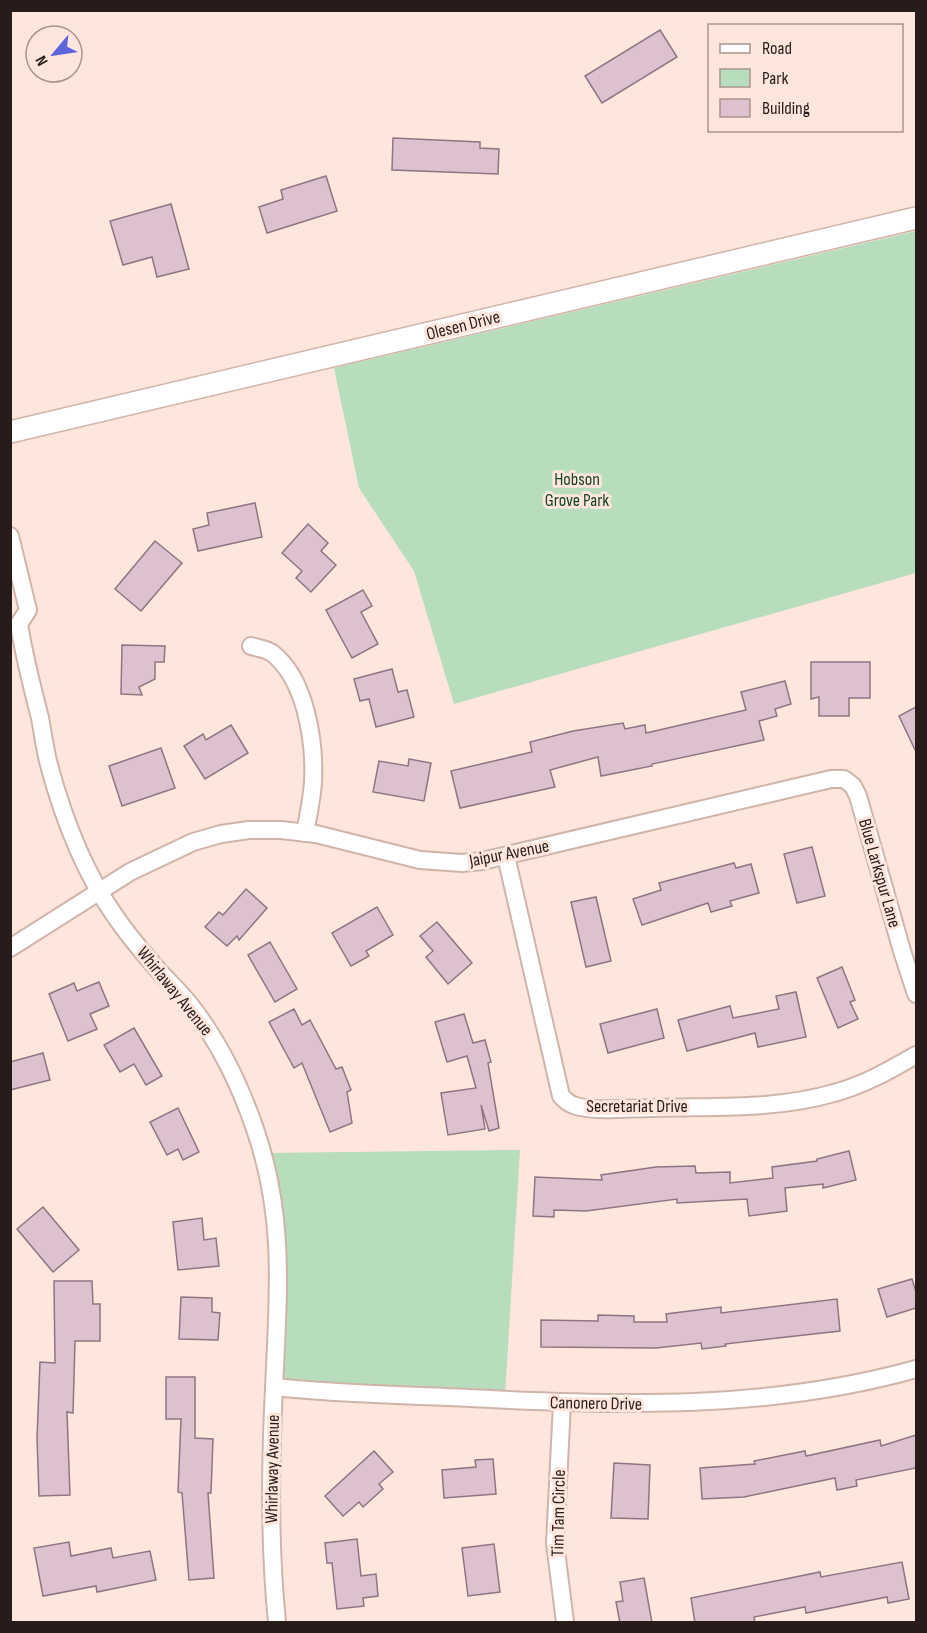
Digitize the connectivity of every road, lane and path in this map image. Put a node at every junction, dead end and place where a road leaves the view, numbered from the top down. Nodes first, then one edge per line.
1 (916, 218) edge
2 (10, 432) edge
3 (10, 536) edge
4 (15, 622) edge
5 (250, 646) dead end
6 (16, 648) edge
7 (854, 786) joint
8 (305, 833) junction
9 (506, 856) junction
10 (100, 892) junction
11 (10, 948) edge
12 (916, 994) edge
13 (916, 1055) edge
14 (916, 1369) edge
15 (274, 1387) junction
16 (562, 1403) junction
17 (277, 1623) edge
18 (565, 1623) edge

1 - 2 street, Olesen Drive
3 - 4 street, Whirlaway Avenue
4 - 6 street, Whirlaway Avenue
5 - 8 street
6 - 10 street, Whirlaway Avenue
7 - 9 street, Jaipur Avenue
7 - 12 street, Blue Larkspur Lane
8 - 9 street, Jaipur Avenue
8 - 10 street, Jaipur Avenue
9 - 13 street, Secretariat Drive
10 - 11 street, Jaipur Avenue
10 - 15 street, Whirlaway Avenue
14 - 16 street, Canonero Drive
15 - 16 street, Canonero Drive
15 - 17 street, Whirlaway Avenue
16 - 18 street, Tim Tam Circle

